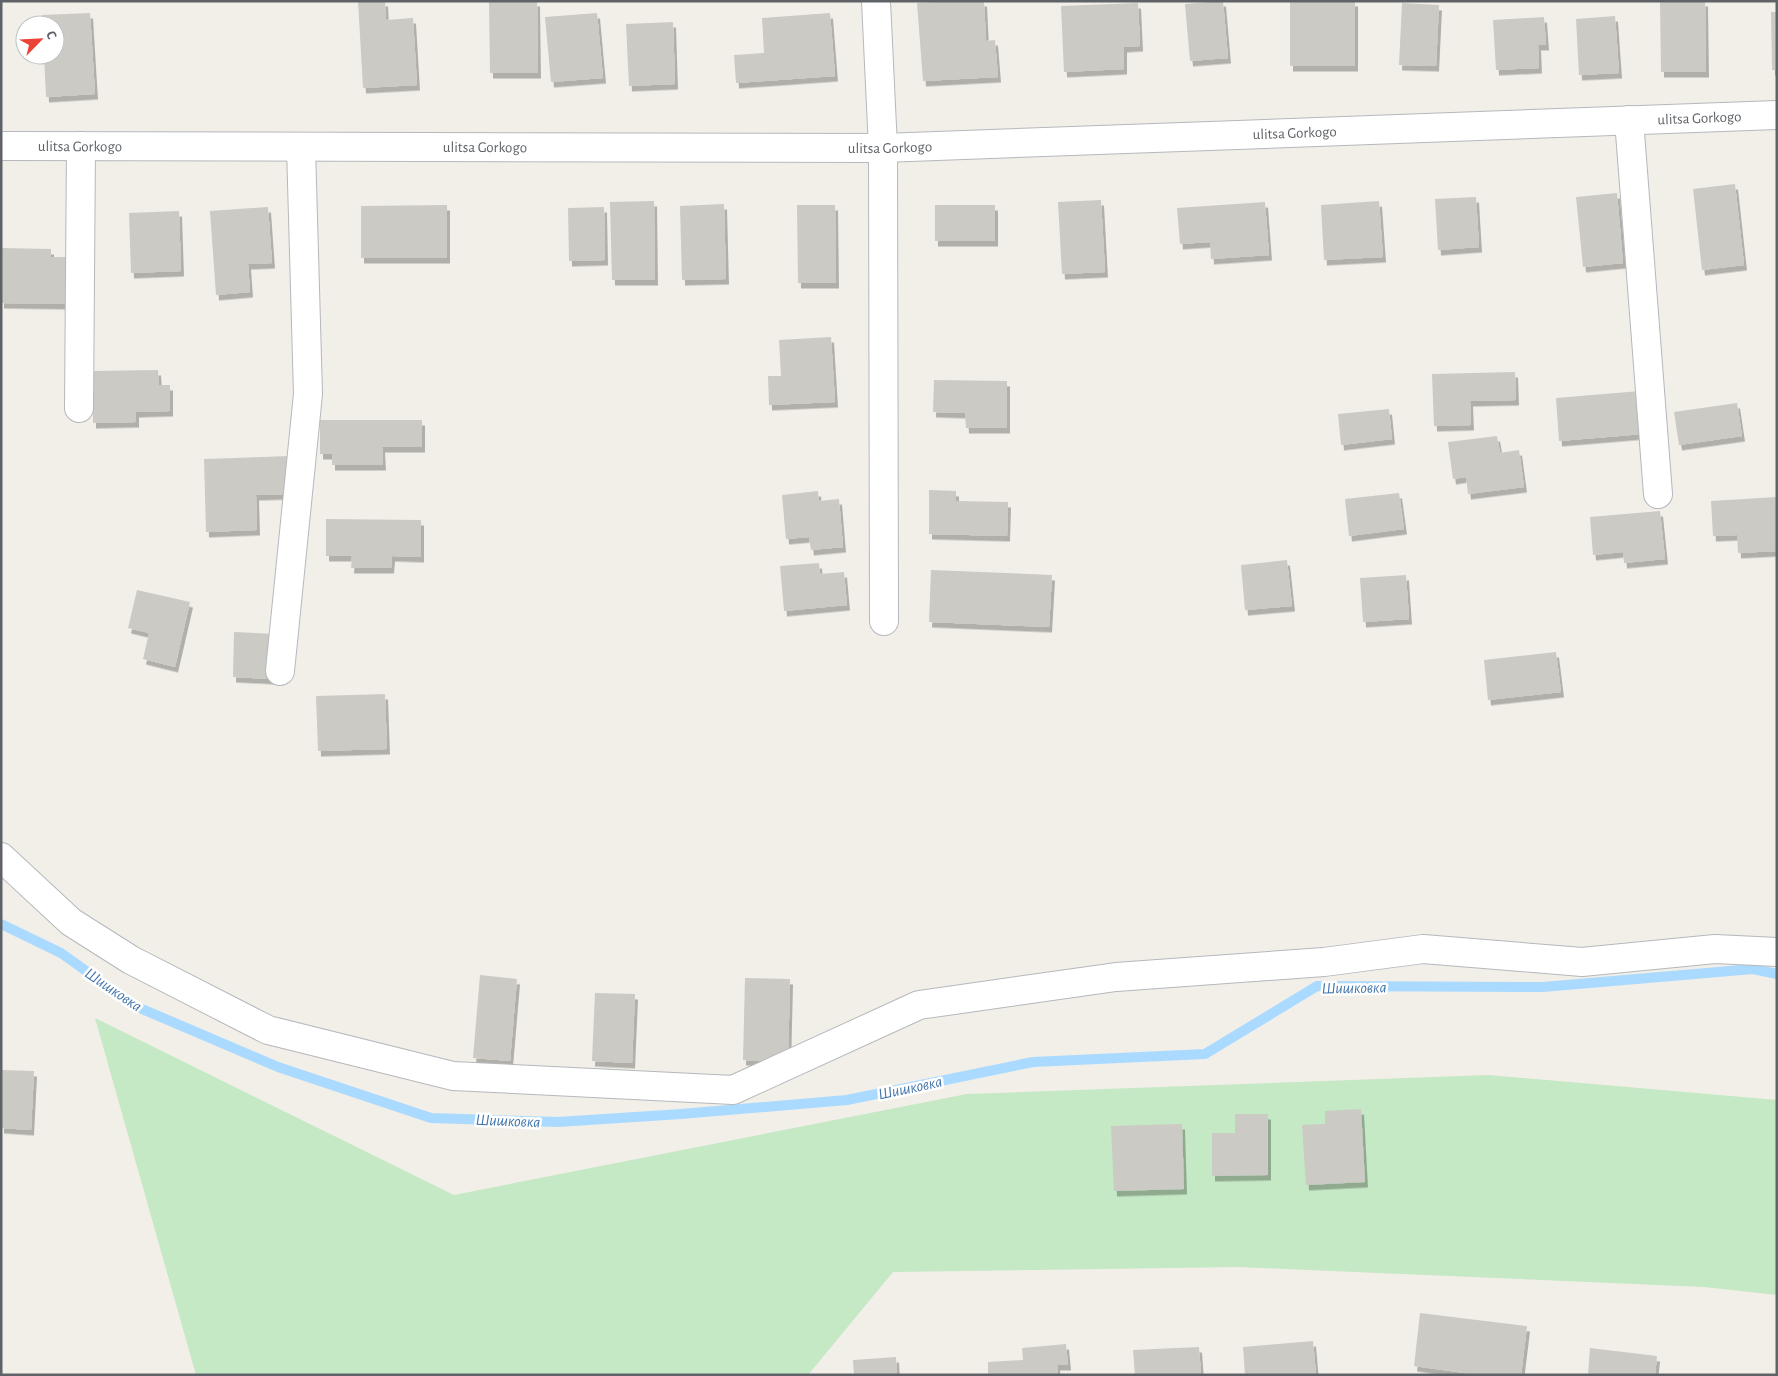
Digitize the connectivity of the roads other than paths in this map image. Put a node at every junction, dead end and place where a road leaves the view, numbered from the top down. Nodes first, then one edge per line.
1 (876, 1) edge
2 (1777, 115) edge
3 (1628, 120) junction
4 (1, 146) edge
5 (82, 146) junction
6 (301, 147) junction
7 (883, 148) junction
8 (79, 408) dead end
9 (1658, 494) dead end
10 (884, 621) dead end
11 (280, 671) dead end
12 (1, 857) edge
13 (1777, 952) edge

1 - 7 street
2 - 3 street, ulitsa Gorkogo
3 - 7 street, ulitsa Gorkogo
3 - 9 street
4 - 5 street, ulitsa Gorkogo
5 - 6 street, ulitsa Gorkogo
5 - 8 street
6 - 7 street, ulitsa Gorkogo
6 - 11 street
7 - 10 street
12 - 13 street

